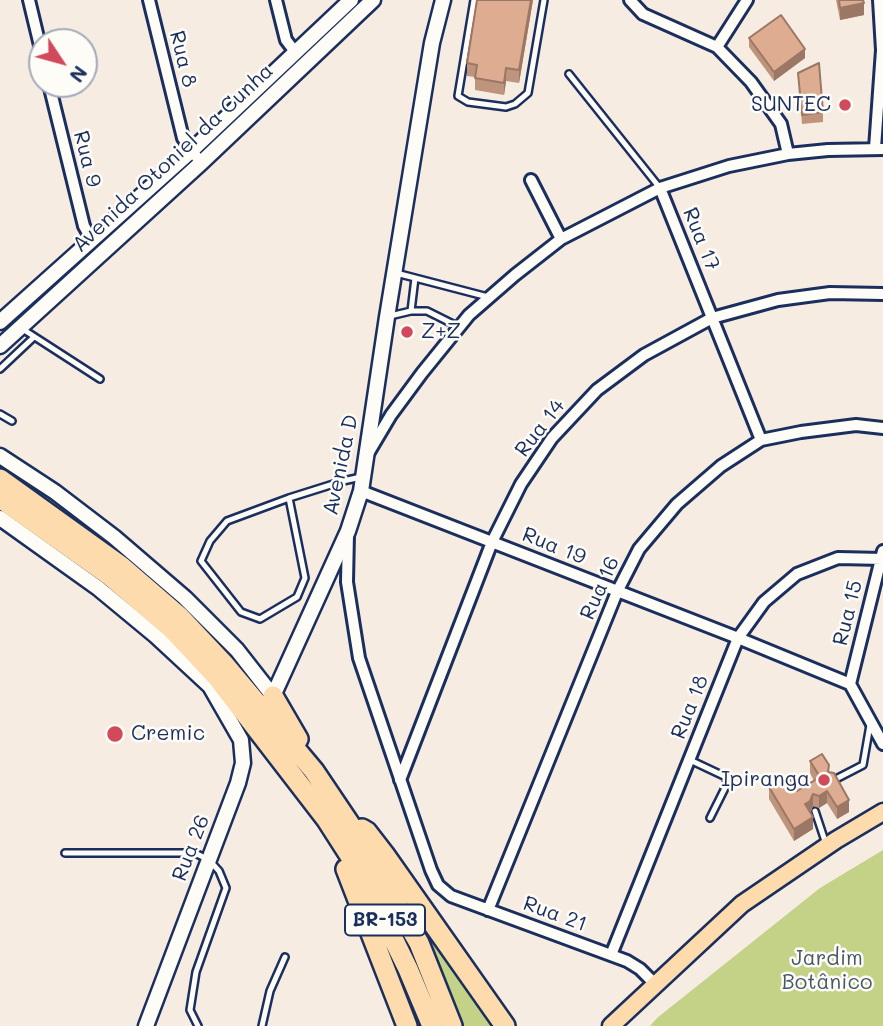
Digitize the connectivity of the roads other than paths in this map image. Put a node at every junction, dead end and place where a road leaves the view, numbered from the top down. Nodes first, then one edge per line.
1 (29, 0) edge
2 (149, 0) edge
3 (276, 0) edge
4 (351, 0) edge
5 (373, 0) edge
6 (433, 0) edge
7 (443, 0) edge
8 (474, 0) edge
9 (544, 0) edge
10 (630, 0) edge
11 (747, 0) edge
12 (879, 0) edge
13 (36, 28) edge
14 (432, 43) junction
15 (717, 47) junction
16 (296, 53) junction
17 (569, 74) dead end
18 (52, 98) edge
19 (879, 148) edge
20 (788, 154) junction
21 (196, 157) junction
22 (531, 180) dead end
23 (660, 188) junction
24 (561, 239) junction
25 (92, 240) junction
26 (396, 273) junction
27 (415, 278) junction
28 (883, 294) edge
29 (488, 297) junction
30 (411, 311) junction
31 (387, 317) junction
32 (712, 318) junction
33 (1, 319) edge
34 (20, 327) junction
35 (459, 327) junction
36 (34, 337) junction
37 (0, 346) edge
38 (0, 369) edge
39 (100, 379) dead end
40 (0, 414) edge
41 (12, 421) dead end
42 (883, 428) edge
43 (761, 440) junction
44 (367, 454) junction
45 (0, 456) edge
46 (0, 479) edge
47 (362, 484) junction
48 (0, 498) edge
49 (289, 498) junction
50 (0, 518) edge
51 (348, 531) junction
52 (492, 542) junction
53 (882, 556) edge
54 (617, 592) junction
55 (738, 638) junction
56 (850, 684) junction
57 (210, 686) junction
58 (273, 696) junction
59 (254, 722) junction
60 (870, 722) junction
61 (883, 744) edge
62 (690, 760) junction
63 (314, 771) junction
64 (400, 780) junction
65 (832, 781) edge
66 (815, 811) dead end
67 (883, 813) edge
68 (710, 818) dead end
69 (327, 820) junction
70 (351, 826) junction
71 (826, 846) junction
72 (65, 853) dead end
73 (209, 860) junction
74 (438, 885) joint
75 (488, 910) junction
76 (611, 955) junction
77 (285, 957) dead end
78 (655, 984) junction
79 (611, 1025) edge
80 (146, 1026) edge
81 (198, 1026) edge
82 (262, 1026) edge
83 (407, 1026) edge
84 (432, 1026) edge
85 (452, 1026) edge
86 (505, 1026) edge

1 - 13 street
2 - 21 street, Rua 8
3 - 16 street
4 - 16 main road, Avenida Otoniel da Cunha
5 - 21 main road, Avenida Otoniel da Cunha
6 - 14 main road, Avenida D
7 - 14 main road, Avenida D
8 - 9 lane
10 - 15 street
11 - 15 street
12 - 19 street
14 - 26 main road, Avenida D
15 - 20 street
16 - 21 main road, Avenida Otoniel da Cunha
17 - 23 lane, Rua 17
18 - 25 street, Rua 9
19 - 20 street
20 - 23 street
21 - 25 main road, Avenida Otoniel da Cunha
21 - 34 main road, Avenida Otoniel da Cunha
22 - 24 street
23 - 24 street
23 - 32 street, Rua 17
24 - 29 street
25 - 33 main road, Avenida Otoniel da Cunha
26 - 27 lane
26 - 31 main road, Avenida D
27 - 29 lane
27 - 30 lane
28 - 32 street, Rua 14
29 - 35 street
30 - 31 lane
30 - 35 lane
31 - 44 main road, Avenida D
32 - 43 street, Rua 17
32 - 52 street, Rua 14
33 - 34 street
34 - 36 lane
34 - 37 main road, Avenida Otoniel da Cunha
35 - 44 street
36 - 38 lane
36 - 39 lane
40 - 41 lane
42 - 43 street, Rua 16
43 - 54 street, Rua 16
44 - 47 main road, Avenida D
45 - 58 main road
46 - 63 highway, BR-153
47 - 49 lane
47 - 51 main road, Avenida D
47 - 52 street, Rua 19
48 - 59 highway, BR-153
49 - 49 lane
50 - 57 main road, Rua 26
51 - 58 main road
51 - 64 street, Avenida D
52 - 54 street, Rua 19
52 - 64 street, Rua 14
53 - 55 street, Rua 18
53 - 56 street, Rua 15
54 - 55 street, Rua 19
54 - 75 street, Rua 16
55 - 56 street, Rua 19
55 - 62 street, Rua 18
56 - 60 street
57 - 59 highway
57 - 73 main road, Rua 26
58 - 63 highway
59 - 69 highway, BR-153
60 - 61 street
60 - 65 lane
62 - 68 lane
62 - 76 street, Rua 18
63 - 70 highway, BR-153
64 - 74 street, Avenida D
66 - 71 lane
67 - 71 main road
69 - 83 highway
69 - 84 highway, BR-153
70 - 85 highway, BR-153
70 - 86 highway
71 - 78 main road
72 - 73 lane
73 - 80 main road, Rua 26
73 - 81 lane
74 - 75 street, Rua 21
75 - 76 street, Rua 21
76 - 78 street, Rua 21
77 - 82 lane
78 - 79 main road

